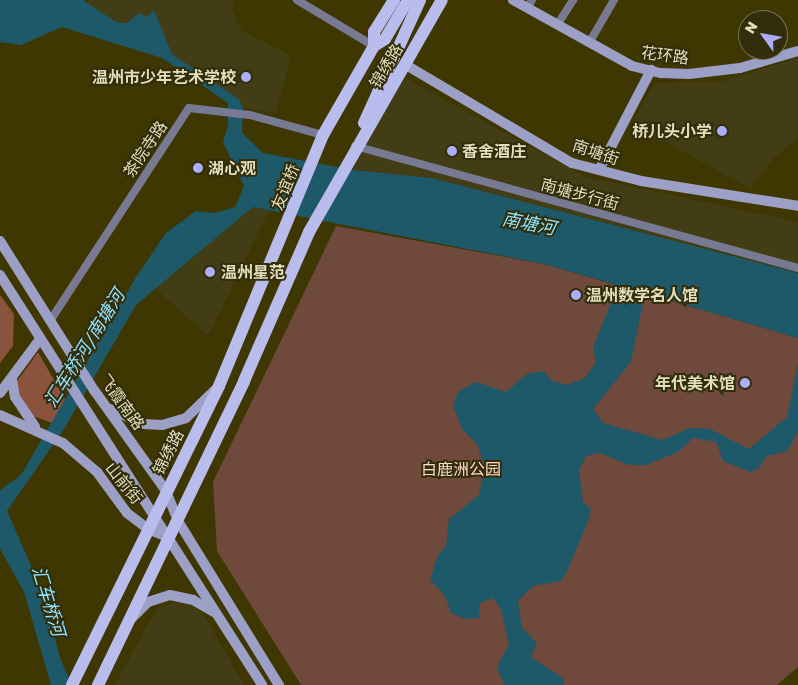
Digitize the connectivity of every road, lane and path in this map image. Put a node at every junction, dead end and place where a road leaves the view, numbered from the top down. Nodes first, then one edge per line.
1 (297, 0) edge
2 (394, 0) edge
3 (408, 0) edge
4 (420, 0) edge
5 (442, 0) edge
6 (513, 0) edge
7 (573, 0) edge
8 (614, 0) edge
9 (530, 4) edge
10 (557, 25) junction
11 (589, 43) junction
12 (374, 46) junction
13 (798, 51) edge
14 (406, 65) junction
15 (652, 70) junction
16 (323, 135) junction
17 (355, 146) junction
18 (315, 156) joint
19 (599, 170) junction
20 (798, 206) edge
21 (286, 231) joint
22 (0, 241) edge
23 (798, 268) edge
24 (0, 275) edge
25 (50, 321) junction
26 (40, 340) junction
27 (12, 379) junction
28 (219, 386) junction
29 (0, 393) edge
30 (109, 409) junction
31 (0, 415) edge
32 (36, 428) junction
33 (166, 491) junction
34 (156, 514) junction
35 (178, 521) junction
36 (148, 529) junction
37 (168, 537) junction
38 (218, 616) junction
39 (128, 622) junction
40 (74, 681) edge
41 (98, 685) edge
42 (262, 685) edge
43 (280, 685) edge

1 - 12 street
2 - 12 main road, 锦绣路
3 - 12 main road, 锦绣路
4 - 17 main road, 锦绣路
5 - 14 main road, 锦绣路
6 - 9 main road, 花环路
7 - 10 street
8 - 11 street
9 - 10 main road, 花环路
10 - 11 main road, 花环路
11 - 15 main road, 花环路
12 - 16 main road, 锦绣路
13 - 15 main road, 花环路
14 - 17 main road, 锦绣路
14 - 19 main road, 南塘街
15 - 19 main road
16 - 18 main road, 锦绣路
16 - 25 street, 茶院寺路
17 - 23 street, 南塘步行街
17 - 35 main road, 锦绣路
18 - 21 main road, 友谊桥
19 - 20 main road, 南塘街
21 - 28 main road, 锦绣路
22 - 25 main road, 飞霞南路
24 - 26 main road, 飞霞南路
25 - 30 main road, 飞霞南路
26 - 27 main road
26 - 34 main road, 飞霞南路
27 - 29 main road
27 - 32 main road, 山前街
28 - 30 main road
28 - 33 main road, 锦绣路
30 - 33 main road, 飞霞南路
31 - 32 main road, 山前街
32 - 36 main road, 山前街
33 - 34 main road, 锦绣路
33 - 35 main road, 飞霞南路
34 - 36 main road, 锦绣路
34 - 37 main road, 飞霞南路
35 - 37 main road
35 - 43 main road, 飞霞南路
36 - 37 main road, 山前街
36 - 40 main road, 锦绣路
37 - 38 main road, 飞霞南路
37 - 39 main road
38 - 39 main road
38 - 42 main road, 飞霞南路
39 - 41 main road

